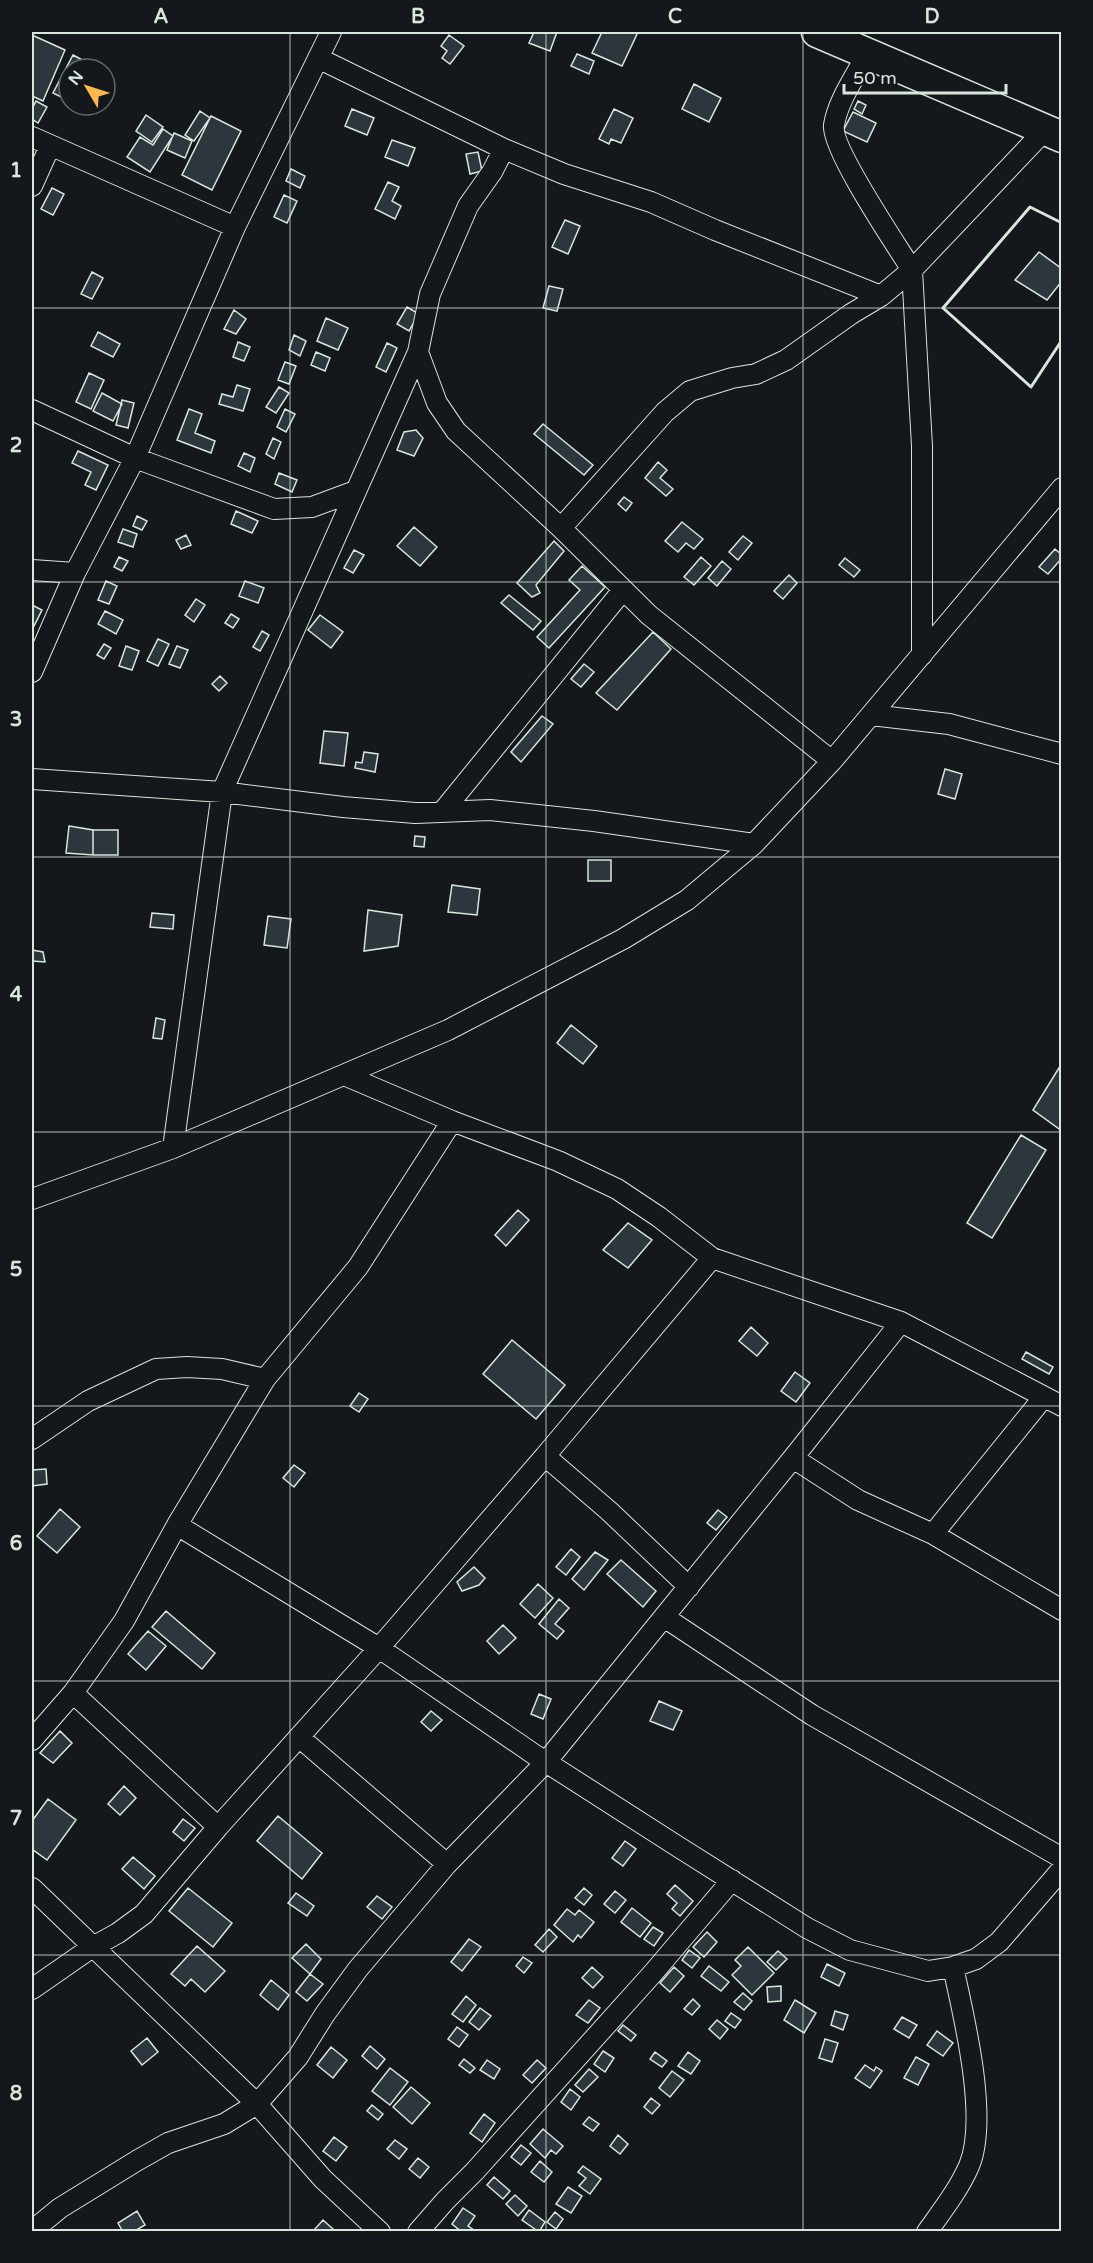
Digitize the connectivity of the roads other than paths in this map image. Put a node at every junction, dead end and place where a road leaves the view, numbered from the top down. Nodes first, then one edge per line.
1 (331, 32) edge
2 (817, 32) edge
3 (867, 54) junction
4 (318, 58) junction
5 (1053, 134) edge
6 (32, 137) edge
7 (50, 146) junction
8 (504, 149) junction
9 (32, 186) edge
10 (235, 227) junction
11 (912, 270) junction
12 (881, 296) junction
13 (418, 352) junction
14 (32, 410) edge
15 (135, 458) junction
16 (1062, 488) edge
17 (356, 491) junction
18 (561, 528) junction
19 (32, 570) edge
20 (75, 573) junction
21 (623, 590) junction
22 (922, 655) junction
23 (32, 672) edge
24 (871, 715) junction
25 (1062, 754) edge
26 (832, 761) junction
27 (32, 779) edge
28 (222, 792) junction
29 (444, 811) junction
30 (754, 844) junction
31 (344, 1075) junction
32 (452, 1121) junction
33 (173, 1148) junction
34 (32, 1199) edge
35 (712, 1258) junction
36 (901, 1322) junction
37 (265, 1379) junction
38 (1044, 1398) junction
39 (1062, 1406) edge
40 (32, 1439) edge
41 (545, 1456) junction
42 (793, 1458) junction
43 (177, 1525) junction
44 (933, 1534) junction
45 (689, 1587) junction
46 (1062, 1610) edge
47 (664, 1617) junction
48 (379, 1648) junction
49 (73, 1693) junction
50 (299, 1737) junction
51 (32, 1740) edge
52 (546, 1762) junction
53 (218, 1827) junction
54 (1062, 1858) edge
55 (447, 1864) junction
56 (1062, 1869) edge
57 (732, 1880) junction
58 (32, 1888) edge
59 (91, 1948) junction
60 (953, 1967) junction
61 (32, 1989) edge
62 (257, 2104) junction
63 (32, 2230) edge
64 (380, 2232) edge
65 (418, 2232) edge
66 (927, 2232) edge

1 - 4 street
2 - 3 main road
3 - 5 main road
3 - 11 street
4 - 8 street
4 - 10 street
5 - 11 street
6 - 7 street
7 - 9 street
7 - 10 street
8 - 12 street
8 - 13 street
10 - 15 street
11 - 12 street
11 - 22 street
12 - 18 street
13 - 17 street
13 - 18 street
14 - 15 street
15 - 17 street
15 - 20 street
16 - 22 street
17 - 28 street
18 - 21 street
19 - 20 street
20 - 23 street
21 - 26 street
21 - 29 street
22 - 24 street
24 - 25 street
24 - 26 street
26 - 30 street
27 - 28 street
28 - 29 street
28 - 33 street
29 - 30 street
30 - 31 street
31 - 32 street
31 - 33 street
32 - 35 street
32 - 37 street
33 - 34 street
35 - 36 street
35 - 41 street
36 - 38 street
36 - 42 street
37 - 40 street
37 - 43 street
38 - 39 street
38 - 44 street
41 - 45 street
41 - 48 street
42 - 44 street
42 - 45 street
43 - 48 street
43 - 49 street
44 - 46 street
45 - 47 street
47 - 52 street
47 - 54 street
48 - 50 street
48 - 52 street
49 - 51 street
49 - 53 street
50 - 53 street
50 - 55 street
52 - 55 street
52 - 57 street
53 - 59 street
55 - 62 street
56 - 60 street
57 - 60 street
57 - 65 street
58 - 59 street
59 - 61 street
59 - 62 street
60 - 66 street
62 - 63 street
62 - 64 street

